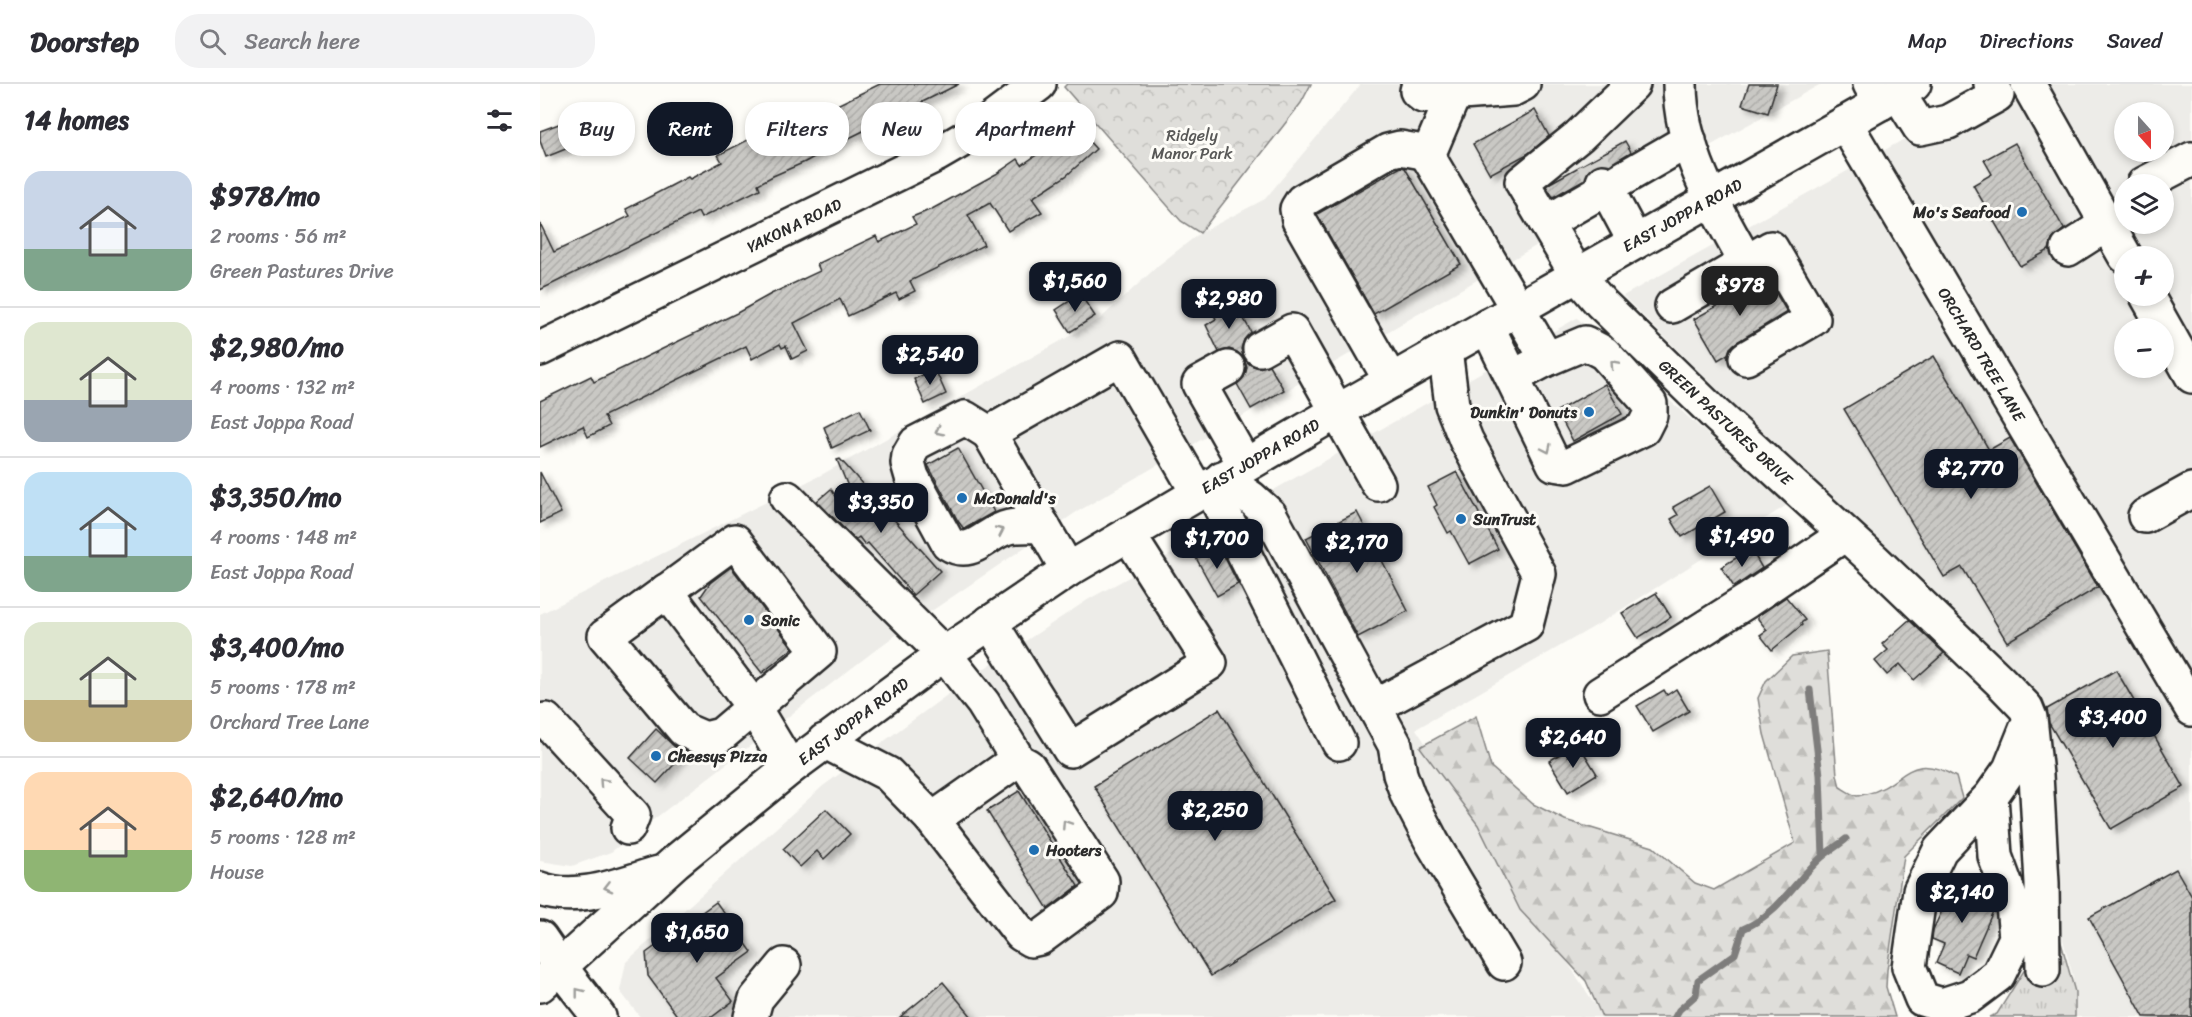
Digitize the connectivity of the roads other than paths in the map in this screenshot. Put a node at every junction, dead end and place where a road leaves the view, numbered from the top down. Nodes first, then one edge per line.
1 (1039, 84) edge
2 (1419, 84) edge
3 (1523, 84) edge
4 (1633, 84) edge
5 (1680, 84) edge
6 (1990, 84) edge
7 (2028, 84) edge
8 (1891, 91) edge
9 (1454, 94) junction
10 (1845, 123) junction
11 (1689, 140) junction
12 (1429, 153) junction
13 (2192, 159) edge
14 (1595, 166) junction
15 (2163, 174) edge
16 (1710, 200) junction
17 (2109, 209) edge
18 (1546, 223) junction
19 (1635, 242) junction
20 (2122, 246) edge
21 (2068, 249) dead end
22 (1746, 262) junction
23 (1577, 275) junction
24 (1672, 306) dead end
25 (2153, 306) edge
26 (1518, 309) junction
27 (1487, 326) junction
28 (540, 349) edge
29 (1260, 350) dead end
30 (1445, 350) junction
31 (1746, 358) dead end
32 (1547, 359) junction
33 (1228, 368) dead end
34 (2192, 376) edge
35 (1514, 377) junction
36 (1391, 381) junction
37 (1338, 411) junction
38 (989, 433) junction
39 (1219, 481) junction
40 (1378, 484) dead end
41 (2192, 490) edge
42 (787, 498) dead end
43 (2145, 516) dead end
44 (1042, 525) junction
45 (1128, 534) junction
46 (1845, 534) junction
47 (1068, 570) junction
48 (666, 591) junction
49 (990, 622) junction
50 (944, 654) junction
51 (1600, 694) dead end
52 (1374, 706) junction
53 (754, 708) junction
54 (2192, 709) edge
55 (2030, 718) junction
56 (540, 721) edge
57 (824, 741) junction
58 (1339, 743) dead end
59 (1015, 759) junction
60 (790, 768) junction
61 (1991, 796) junction
62 (931, 818) junction
63 (628, 828) dead end
64 (664, 872) junction
65 (540, 889) edge
66 (540, 938) edge
67 (1504, 963) dead end
68 (784, 965) dead end
69 (2043, 970) dead end
70 (550, 976) edge
71 (599, 1017) edge
72 (751, 1017) edge

1 - 28 street, YAKONA ROAD
2 - 9 street
3 - 9 street
4 - 14 street
5 - 11 street
6 - 8 street
7 - 17 street
8 - 10 street, EAST JOPPA ROAD
9 - 12 street
10 - 16 street, EAST JOPPA ROAD
10 - 54 street, ORCHARD TREE LANE
11 - 14 street
11 - 16 street
12 - 26 street
12 - 36 street
13 - 15 street
14 - 18 street
14 - 18 street, GREEN PASTURES DRIVE
14 - 19 street
16 - 19 street, EAST JOPPA ROAD
16 - 22 street
17 - 20 street
17 - 21 street
18 - 23 street, GREEN PASTURES DRIVE
19 - 23 street, EAST JOPPA ROAD
22 - 24 street
22 - 31 street
23 - 26 street, EAST JOPPA ROAD
23 - 46 street, GREEN PASTURES DRIVE
25 - 34 street
26 - 27 street, EAST JOPPA ROAD
26 - 32 street
27 - 30 street, EAST JOPPA ROAD
27 - 35 street
29 - 37 street
30 - 36 street, EAST JOPPA ROAD
30 - 52 street
32 - 35 street
35 -> 32 street
33 - 39 street
36 - 37 street, EAST JOPPA ROAD
37 - 39 street, EAST JOPPA ROAD
37 - 40 street
38 - 39 street
38 - 44 street
38 -> 44 street
39 - 45 street, EAST JOPPA ROAD
39 - 52 street
39 - 58 street
41 - 43 street
42 - 50 street
44 - 47 street
45 - 47 street, EAST JOPPA ROAD
45 - 49 street
46 - 51 street
46 - 55 street, GREEN PASTURES DRIVE
47 - 49 street, EAST JOPPA ROAD
48 - 53 street
48 - 53 street
48 - 53 street
49 - 50 street, EAST JOPPA ROAD
50 - 57 street, EAST JOPPA ROAD
50 - 59 street
52 - 67 street
53 - 60 street
55 - 61 street
55 - 69 street
63 -> 56 street
57 - 60 street, EAST JOPPA ROAD
57 - 62 street
59 - 62 street
62 -> 59 street
60 - 64 street, EAST JOPPA ROAD
61 - 61 street
64 -> 65 street
64 - 70 street, EAST JOPPA ROAD
66 - 70 street
68 - 72 street
71 -> 70 street

